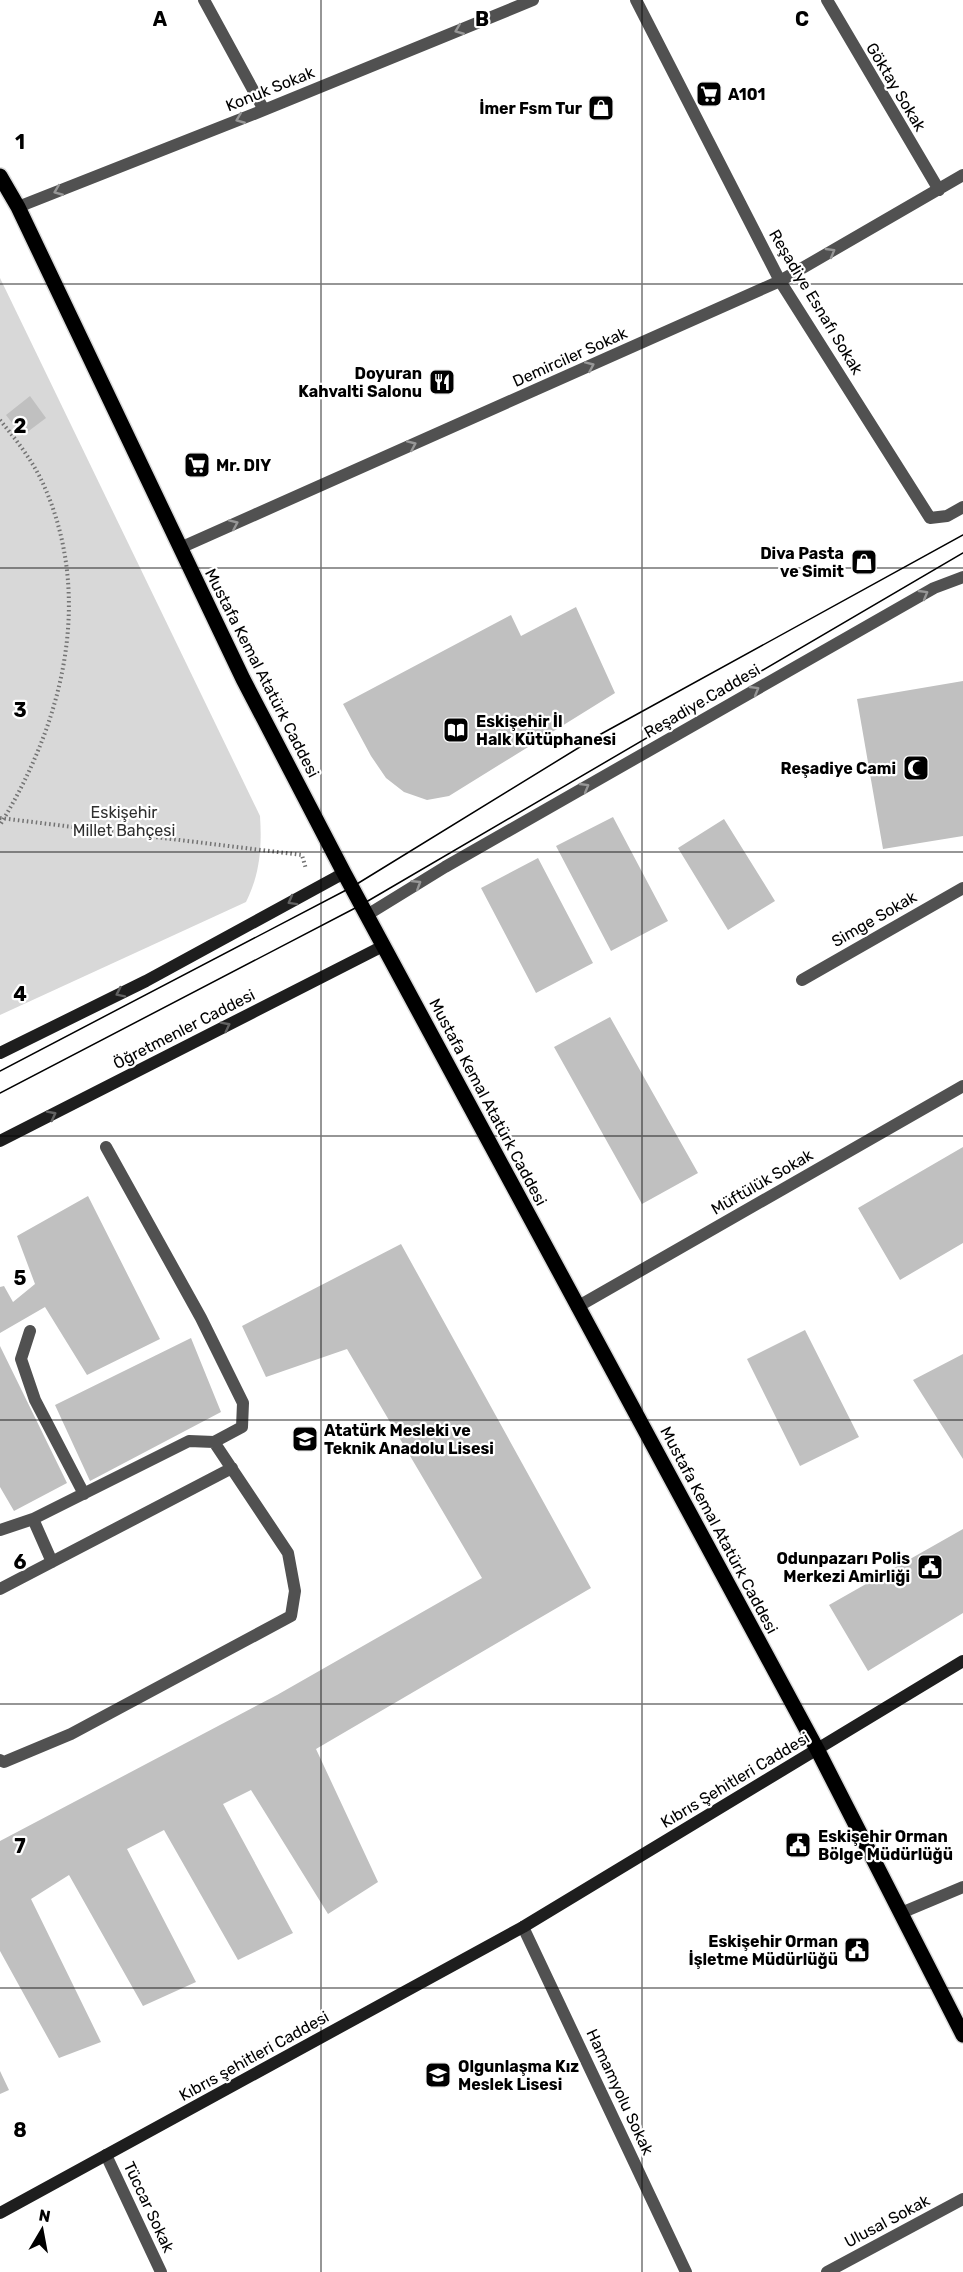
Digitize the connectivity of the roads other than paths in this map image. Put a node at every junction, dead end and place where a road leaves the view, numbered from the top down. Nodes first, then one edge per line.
1 (204, 0) edge
2 (533, 0) edge
3 (636, 0) edge
4 (827, 0) edge
5 (264, 110) junction
6 (963, 175) edge
7 (0, 176) edge
8 (939, 190) junction
9 (18, 207) junction
10 (780, 281) junction
11 (963, 507) edge
12 (180, 548) junction
13 (963, 577) edge
14 (344, 873) junction
15 (963, 888) edge
16 (367, 915) junction
17 (383, 946) junction
18 (802, 980) dead end
19 (0, 1053) edge
20 (963, 1086) edge
21 (0, 1142) edge
22 (106, 1147) dead end
23 (578, 1306) junction
24 (30, 1331) dead end
25 (214, 1442) junction
26 (232, 1468) junction
27 (84, 1494) junction
28 (33, 1519) junction
29 (0, 1530) edge
30 (52, 1563) junction
31 (0, 1589) edge
32 (963, 1661) edge
33 (817, 1749) junction
34 (0, 1760) edge
35 (963, 1887) edge
36 (901, 1912) junction
37 (523, 1927) junction
38 (963, 2036) edge
39 (106, 2155) junction
40 (963, 2199) edge
41 (0, 2213) edge
42 (161, 2272) edge
43 (686, 2272) edge
44 (827, 2272) edge

1 - 5 street
2 -> 5 street, Konuk Sokak
3 - 10 street, Reşadiye Esnafı Sokak
4 - 8 street, Göktay Sokak
5 -> 9 street, Konuk Sokak
6 - 8 street, Demirciler Sokak
7 - 9 main road, Mustafa Kemal Atatürk Caddesi
10 -> 8 street, Demirciler Sokak
9 - 12 main road, Mustafa Kemal Atatürk Caddesi
10 - 11 street, Reşadiye Esnafı Sokak
12 -> 10 street, Demirciler Sokak
12 - 14 main road, Mustafa Kemal Atatürk Caddesi
16 -> 13 street, Reşadiye Caddesi
14 - 16 main road, Mustafa Kemal Atatürk Caddesi
14 -> 19 main road
15 - 18 street, Simge Sokak
16 - 17 main road, Mustafa Kemal Atatürk Caddesi
21 -> 17 main road, Öğretmenler Caddesi
17 - 23 main road, Mustafa Kemal Atatürk Caddesi
20 - 23 street, Müftülük Sokak
22 - 25 street
23 - 33 main road, Mustafa Kemal Atatürk Caddesi
24 - 27 street
25 - 26 street
25 - 27 street
26 - 30 street
26 - 34 street
27 - 28 street
28 - 29 street
28 - 30 street
30 - 31 street
32 - 33 main road, Kıbrıs Şehitleri Caddesi
33 - 36 main road, Mustafa Kemal Atatürk Caddesi
33 - 37 main road, Kıbrıs Şehitleri Caddesi
35 - 36 street
36 - 38 main road, Mustafa Kemal Atatürk Caddesi
37 - 39 main road, Kıbrıs şehitleri Caddesi
37 - 43 street, Hamamyolu Sokak
39 - 41 main road, Kıbrıs şehitleri Caddesi
39 - 42 street, Tüccar Sokak
40 - 44 street, Ulusal Sokak

